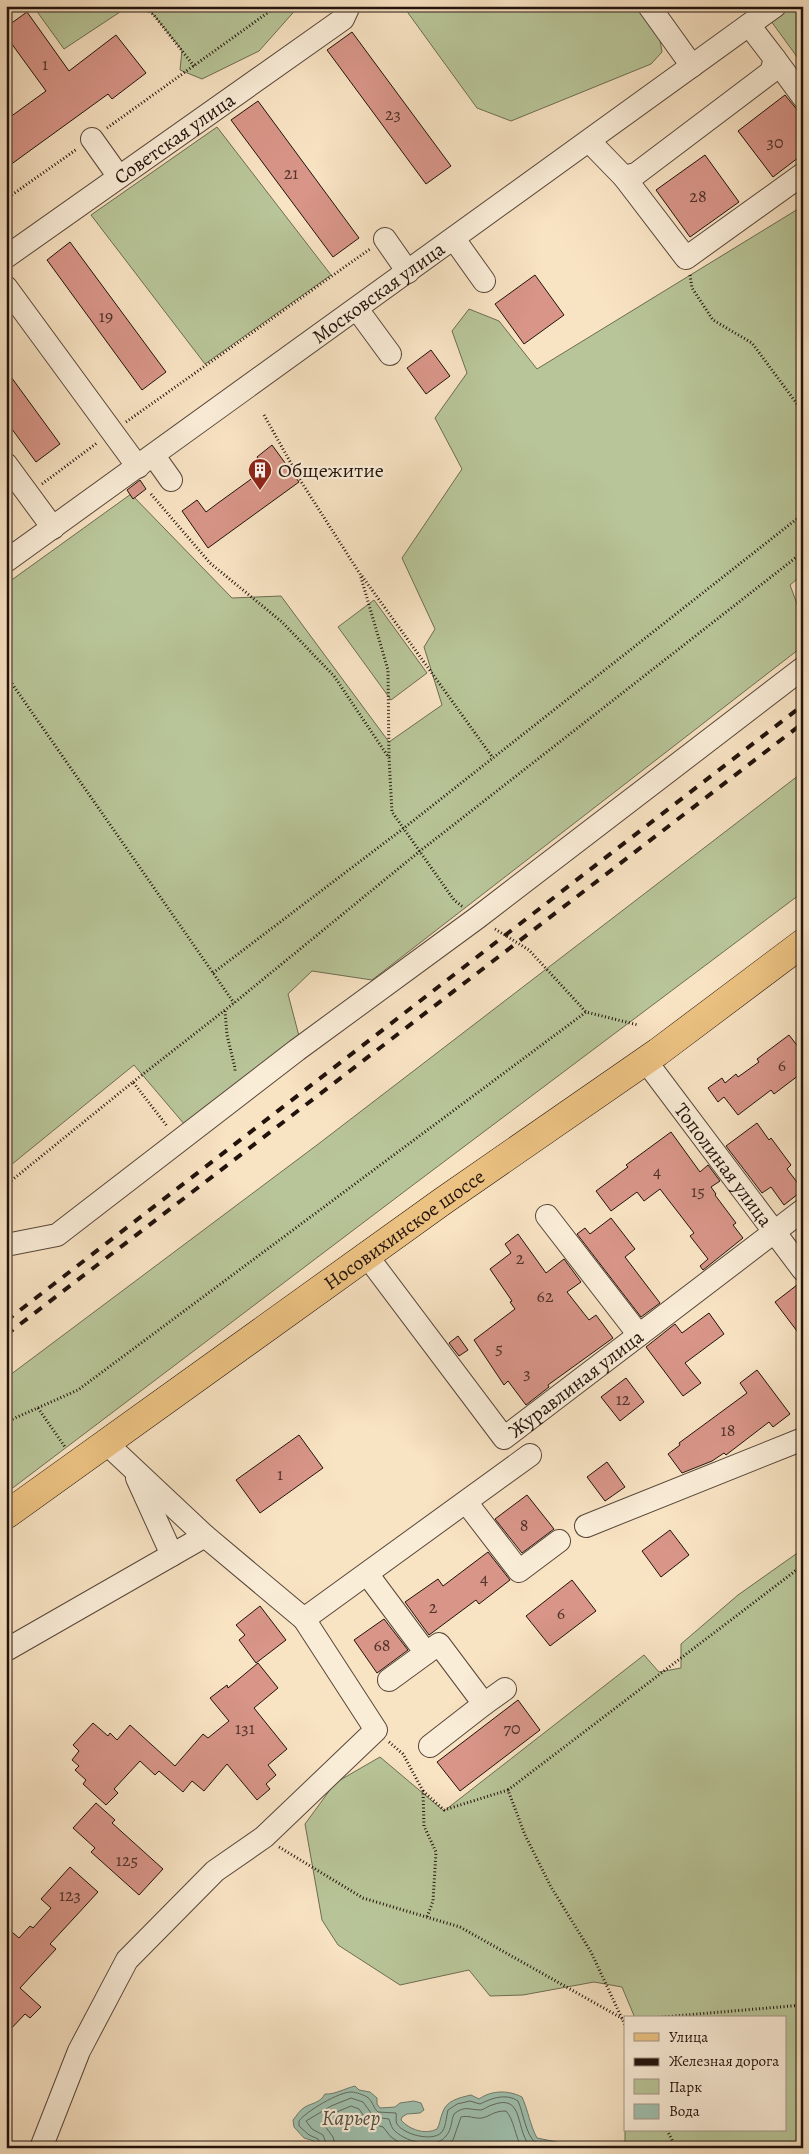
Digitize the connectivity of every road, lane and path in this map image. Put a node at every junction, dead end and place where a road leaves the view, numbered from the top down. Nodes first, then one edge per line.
1 (140, 6) edge
2 (277, 6) edge
3 (649, 6) edge
4 (775, 6) edge
5 (346, 12) edge
6 (749, 25) junction
7 (775, 59) junction
8 (692, 66) junction
9 (803, 97) edge
10 (92, 139) dead end
11 (588, 141) junction
12 (803, 174) edge
13 (119, 177) junction
14 (624, 177) junction
15 (385, 239) joint
16 (454, 239) junction
17 (6, 257) edge
18 (686, 258) junction
19 (408, 272) junction
20 (484, 280) dead end
21 (6, 288) edge
22 (357, 309) junction
23 (390, 354) dead end
24 (803, 412) edge
25 (264, 415) dead end
26 (111, 432) junction
27 (146, 461) junction
28 (6, 464) edge
29 (171, 480) dead end
30 (28, 494) junction
31 (151, 494) dead end
32 (803, 514) edge
33 (53, 528) junction
34 (803, 552) edge
35 (6, 561) edge
36 (360, 574) junction
37 (803, 668) edge
38 (6, 675) edge
39 (389, 758) junction
40 (493, 758) junction
41 (404, 828) junction
42 (420, 851) junction
43 (477, 918) junction
44 (803, 943) edge
45 (213, 973) junction
46 (234, 1003) junction
47 (225, 1010) junction
48 (586, 1012) junction
49 (638, 1025) dead end
50 (645, 1060) junction
51 (133, 1082) junction
52 (229, 1103) junction
53 (187, 1136) junction
54 (6, 1185) edge
55 (803, 1210) edge
56 (547, 1216) dead end
57 (774, 1232) junction
58 (6, 1245) edge
59 (367, 1256) junction
60 (803, 1270) edge
61 (639, 1335) junction
62 (38, 1408) junction
63 (6, 1422) edge
64 (803, 1439) edge
65 (106, 1442) junction
66 (530, 1455) dead end
67 (77, 1464) junction
68 (133, 1468) junction
69 (466, 1502) junction
70 (6, 1515) edge
71 (586, 1526) dead end
72 (205, 1536) junction
73 (559, 1540) dead end
74 (172, 1555) junction
75 (803, 1565) edge
76 (368, 1575) junction
77 (304, 1619) junction
78 (6, 1650) edge
79 (426, 1653) junction
80 (389, 1680) dead end
81 (506, 1689) dead end
82 (484, 1704) junction
83 (376, 1730) junction
84 (430, 1746) dead end
85 (508, 1790) junction
86 (423, 1791) junction
87 (264, 1837) junction
88 (427, 1918) junction
89 (803, 2005) edge
90 (674, 2016) edge
91 (624, 2018) edge
92 (624, 2019) edge
93 (668, 2132) edge
94 (41, 2148) edge
95 (676, 2148) edge

1 - 2 path
3 - 8 street
4 - 6 street, Московская улица
5 - 13 street, Советская улица
6 - 7 street
6 - 8 street, Московская улица
7 - 9 street
7 - 14 street
8 - 11 street, Московская улица
10 - 13 street
11 - 14 street
11 - 16 street, Московская улица
12 - 18 street
13 - 17 street, Советская улица
14 - 18 street
15 - 19 street
15 - 26 path
16 - 19 street, Московская улица
16 - 20 street
18 - 24 path
19 - 22 street, Московская улица
21 - 26 street
22 - 23 street
22 - 27 street, Московская улица
25 - 36 path
26 - 27 street
26 - 30 path
27 - 29 street
27 - 33 street, Московская улица
28 - 30 street
30 - 33 street
31 - 39 path
32 - 40 path
33 - 35 street, Московская улица
34 - 42 path
36 - 39 path
36 - 40 path
37 - 43 street
38 - 45 path
39 - 41 path
40 - 41 path
41 - 42 path
41 - 45 path
42 - 43 path
42 - 46 path
43 - 48 path
43 - 52 street
44 - 50 main road, Носовихинское шоссе
45 - 46 path
46 - 47 path
47 - 51 path
47 - 52 path
48 - 49 path
48 - 62 path
50 - 57 street, Тополиная улица
50 - 59 main road, Носовихинское шоссе
51 - 53 path
51 - 54 path
52 - 53 street
53 - 58 street
55 - 57 street, Журавлиная улица
56 - 61 street
57 - 60 street, Тополиная улица
57 - 61 street, Журавлиная улица
59 - 61 street, Журавлиная улица
59 - 65 main road, Носовихинское шоссе
62 - 63 path
62 - 67 path
64 - 71 street
65 - 67 main road, Носовихинское шоссе
65 - 68 street
66 - 69 street
67 - 70 main road, Носовихинское шоссе
68 - 72 street
68 - 74 street
69 - 73 street
69 - 76 street
72 - 74 street
72 - 77 street
74 - 78 street
75 - 85 path
76 - 77 street
76 - 79 street
77 - 83 street
79 - 80 street
79 - 82 street
81 - 82 street
82 - 84 street
83 - 86 path
83 - 87 street
85 - 86 path
85 - 91 path
86 - 88 path
87 - 88 path
87 - 94 street
88 - 92 path
89 - 90 path
93 - 95 path

